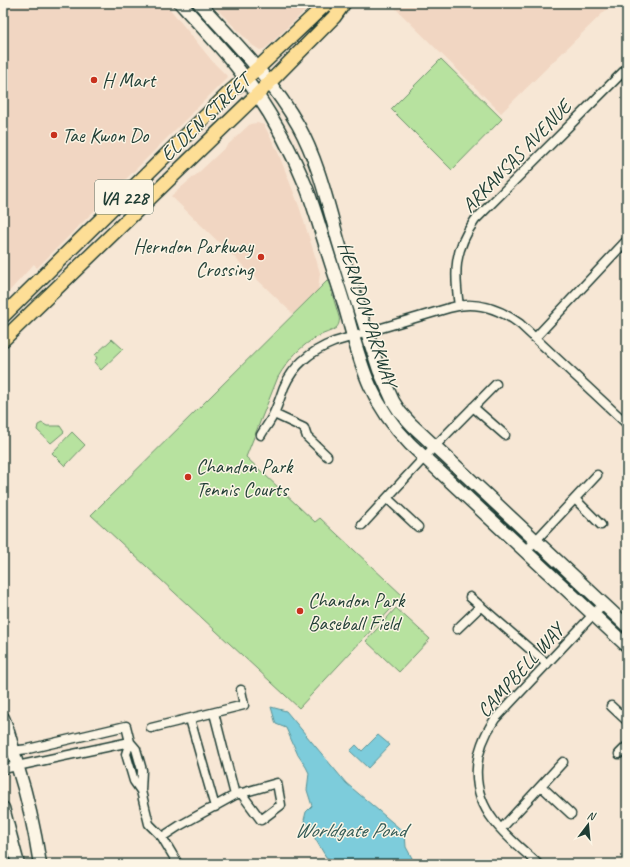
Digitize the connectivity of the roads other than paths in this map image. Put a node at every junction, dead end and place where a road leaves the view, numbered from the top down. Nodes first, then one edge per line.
1 (180, 3) edge
2 (199, 3) edge
3 (327, 3) edge
4 (344, 3) edge
5 (258, 68) junction
6 (627, 68) edge
7 (245, 79) junction
8 (269, 83) junction
9 (257, 95) junction
10 (627, 240) edge
11 (459, 306) junction
12 (3, 316) edge
13 (367, 332) junction
14 (353, 336) junction
15 (535, 338) junction
16 (3, 340) edge
17 (496, 384) dead end
18 (473, 407) junction
19 (274, 414) junction
20 (626, 419) edge
21 (261, 435) dead end
22 (505, 435) dead end
23 (434, 447) junction
24 (327, 456) dead end
25 (424, 458) junction
26 (597, 475) dead end
27 (387, 498) junction
28 (575, 499) junction
29 (362, 525) dead end
30 (601, 525) dead end
31 (418, 527) dead end
32 (535, 541) junction
33 (525, 552) junction
34 (470, 597) dead end
35 (603, 604) junction
36 (481, 606) junction
37 (593, 615) junction
38 (627, 626) edge
39 (457, 629) dead end
40 (627, 646) edge
41 (547, 664) junction
42 (241, 690) dead end
43 (611, 706) dead end
44 (214, 713) junction
45 (3, 718) edge
46 (190, 719) junction
47 (627, 721) edge
48 (151, 728) dead end
49 (130, 742) junction
50 (627, 746) edge
51 (8, 751) edge
52 (618, 754) dead end
53 (563, 762) dead end
54 (18, 767) junction
55 (3, 769) edge
56 (541, 786) junction
57 (238, 794) junction
58 (215, 807) junction
59 (3, 808) edge
60 (571, 814) dead end
61 (501, 829) junction
62 (162, 837) junction
63 (18, 864) edge
64 (40, 864) edge
65 (178, 864) edge
66 (538, 864) edge

1 - 7 main road, HERNDON PARKWAY
2 - 5 main road, HERNDON PARKWAY
3 - 5 main road, ELDEN STREET
4 - 8 main road, ELDEN STREET
5 - 7 main road, ELDEN STREET
5 - 8 main road, HERNDON PARKWAY
6 - 11 street, ARKANSAS AVENUE
7 - 9 main road, HERNDON PARKWAY
7 - 12 main road, ELDEN STREET / VA 228
8 - 9 main road, ELDEN STREET / VA 228
8 - 13 main road, HERNDON PARKWAY
9 - 14 main road, HERNDON PARKWAY
9 - 16 main road, ELDEN STREET / VA 228
10 - 15 street
11 - 13 street
11 - 15 street
13 - 14 street
13 - 23 main road, HERNDON PARKWAY
14 - 19 street
14 - 25 main road, HERNDON PARKWAY
15 - 20 street
17 - 18 street
18 - 22 street
18 - 23 street
19 - 21 street
19 - 24 street
23 - 25 street
23 - 32 main road, HERNDON PARKWAY
25 - 27 street
25 - 33 main road, HERNDON PARKWAY
26 - 28 street
27 - 29 street
27 - 31 street
28 - 30 street
28 - 32 street
32 - 33 street
32 - 35 main road, HERNDON PARKWAY
33 - 37 main road, HERNDON PARKWAY
34 - 36 street
35 - 37 street, CAMPBELL WAY
35 - 38 main road, HERNDON PARKWAY
36 - 39 street
36 - 41 street
37 - 40 main road, HERNDON PARKWAY
37 - 41 street, CAMPBELL WAY
41 - 61 street, CAMPBELL WAY
42 - 44 street
43 - 47 street
44 - 46 street
44 - 57 street
45 - 51 main road
46 - 48 street
46 - 58 street
49 - 51 street
49 - 54 street
49 - 62 street
50 - 52 street
51 - 54 main road
53 - 56 street
54 - 55 street
54 - 64 main road
56 - 60 street
56 - 61 street
57 - 57 street
57 - 58 street
58 - 62 street
59 - 63 main road
61 - 66 street, CAMPBELL WAY
62 - 65 street

